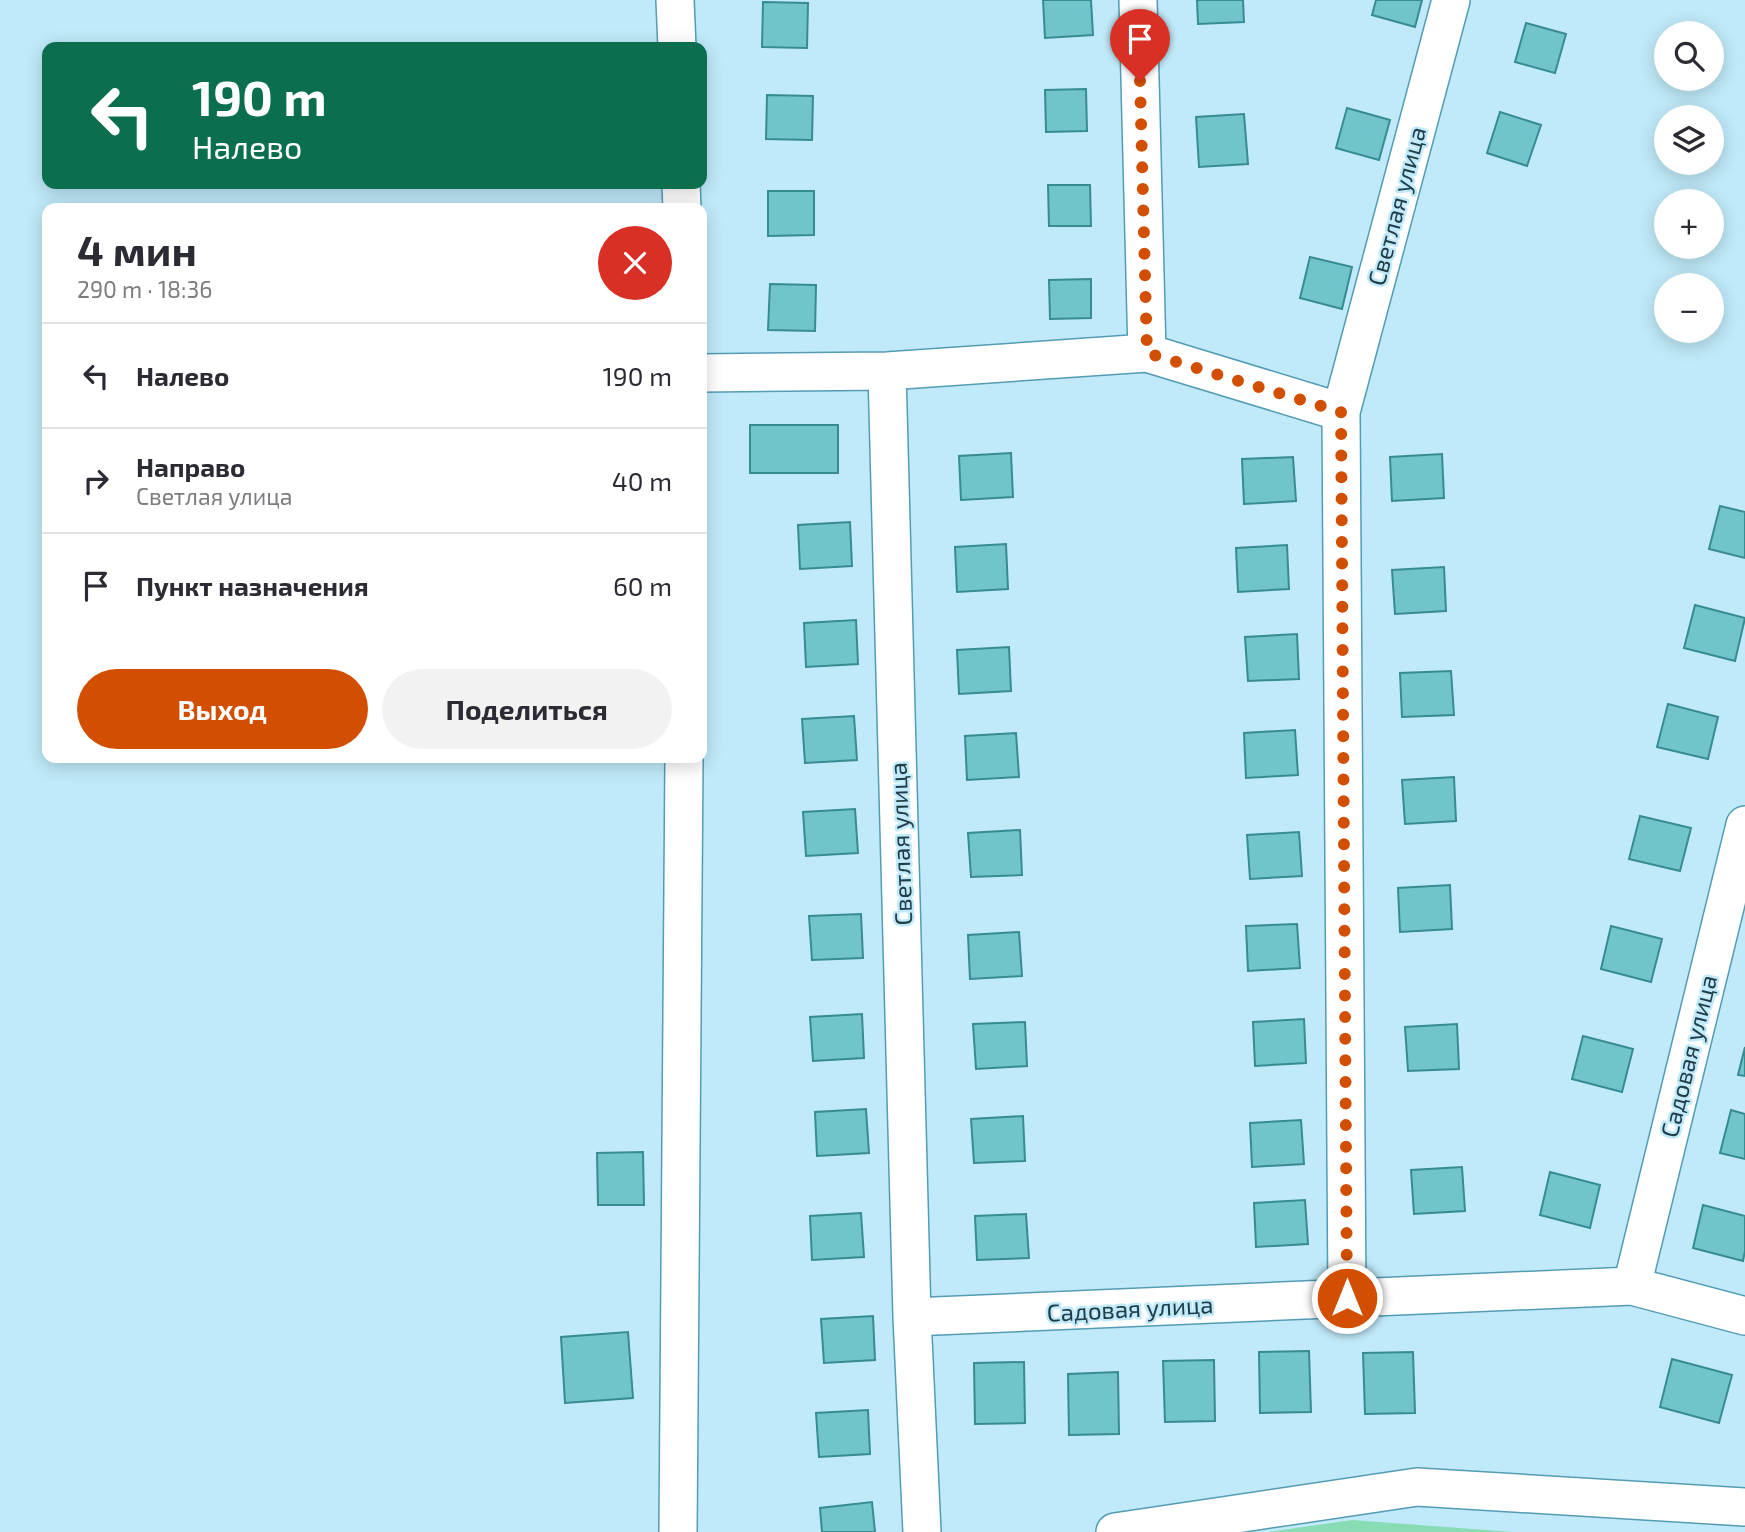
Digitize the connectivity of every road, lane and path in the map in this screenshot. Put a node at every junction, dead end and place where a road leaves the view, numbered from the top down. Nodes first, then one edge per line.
1 (675, 0) edge
2 (1138, 0) edge
3 (1451, 0) edge
4 (677, 42) edge
5 (1147, 353) junction
6 (887, 371) junction
7 (707, 373) edge
8 (1341, 412) junction
9 (684, 763) edge
10 (1745, 825) edge
11 (1632, 1286) junction
12 (1347, 1298) junction
13 (1745, 1316) edge
14 (912, 1317) junction
15 (1745, 1507) edge
16 (678, 1532) edge
17 (922, 1532) edge
18 (1115, 1532) edge

1 - 4 street
2 - 5 street
3 - 8 street, Светлая улица
5 - 6 street
5 - 8 street
6 - 7 street
6 - 14 street, Светлая улица
8 - 12 street
9 - 16 street
10 - 11 street, Садовая улица
11 - 12 street, Садовая улица
11 - 13 street, Садовая улица
12 - 14 street, Садовая улица
14 - 17 street, Светлая улица
15 - 18 street

